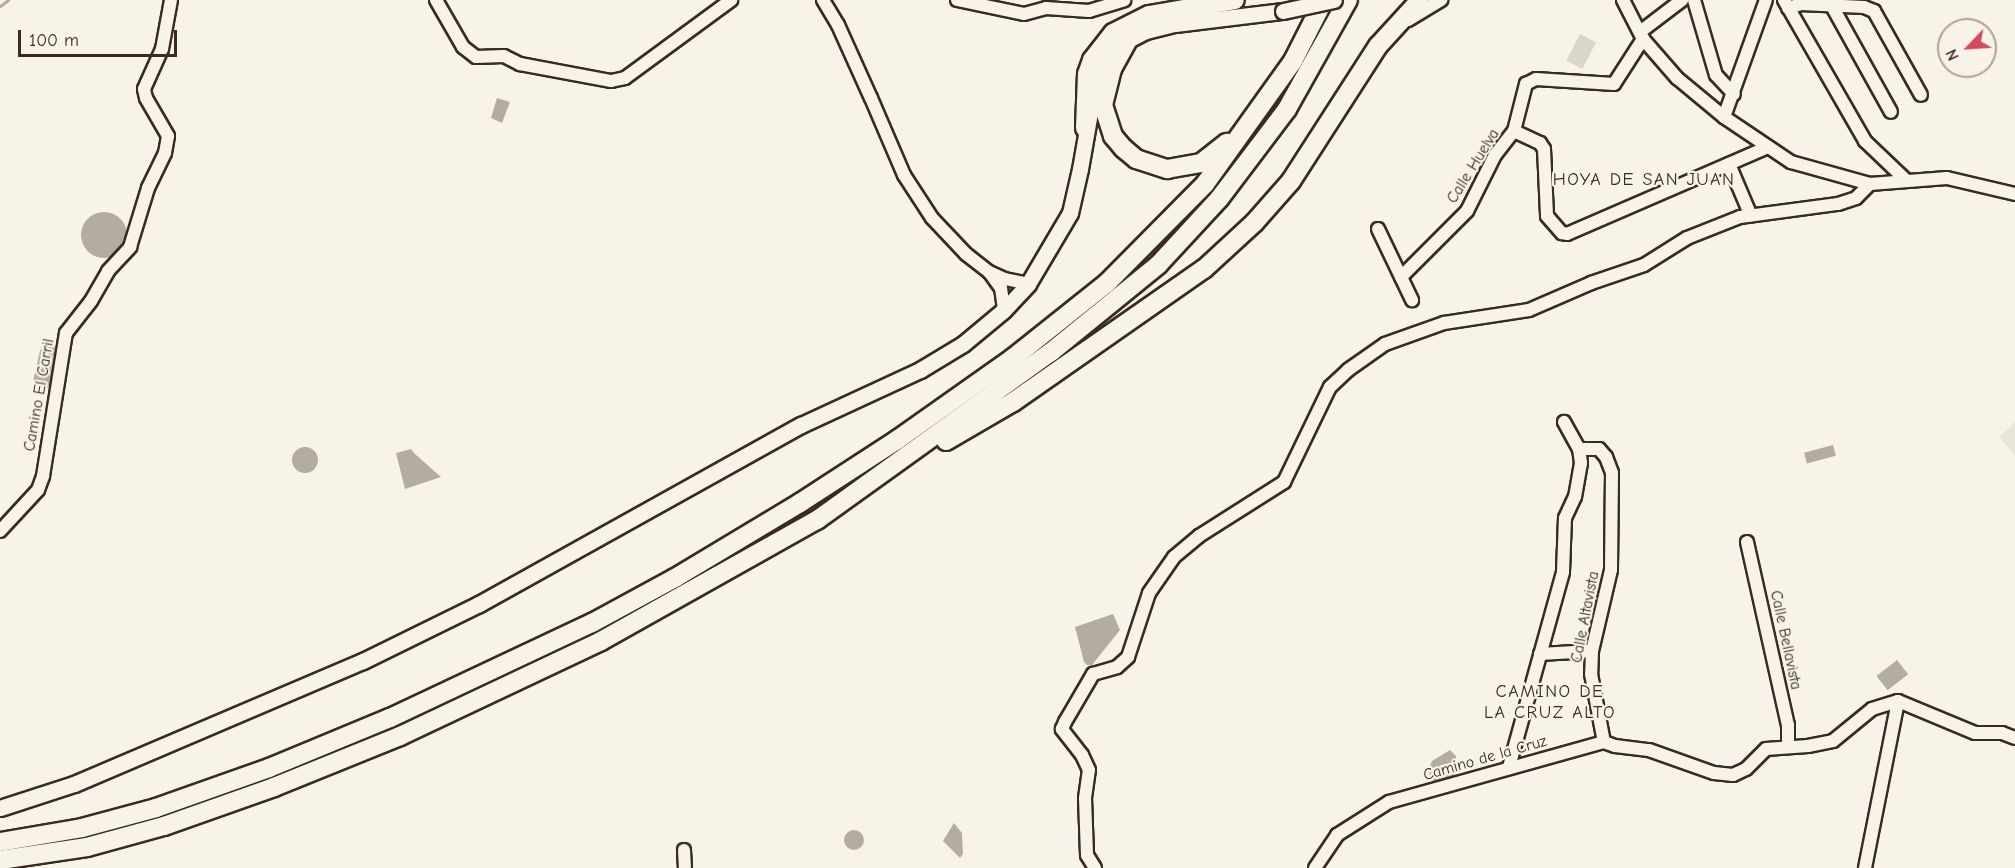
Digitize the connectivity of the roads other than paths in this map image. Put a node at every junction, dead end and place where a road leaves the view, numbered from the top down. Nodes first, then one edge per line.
1 (171, 0) edge
2 (436, 0) edge
3 (823, 0) edge
4 (957, 0) edge
5 (1124, 0) edge
6 (1234, 0) edge
7 (1324, 0) edge
8 (1334, 0) edge
9 (1348, 0) edge
10 (1420, 0) edge
11 (1441, 0) edge
12 (1623, 0) edge
13 (1682, 0) edge
14 (1694, 0) edge
15 (1766, 0) edge
16 (727, 2) edge
17 (1786, 4) edge
18 (1832, 6) junction
19 (1387, 34) junction
20 (1642, 35) junction
21 (1128, 40) junction
22 (1734, 94) junction
23 (1921, 95) dead end
24 (1891, 112) dead end
25 (1724, 117) junction
26 (1251, 122) junction
27 (1085, 128) junction
28 (1514, 131) junction
29 (1768, 147) junction
30 (1729, 164) junction
31 (1906, 180) junction
32 (1870, 184) junction
33 (2015, 194) edge
34 (1751, 216) junction
35 (1377, 230) dead end
36 (989, 272) junction
37 (1401, 277) junction
38 (1028, 284) junction
39 (1412, 300) dead end
40 (1004, 310) junction
41 (1564, 422) dead end
42 (1578, 449) junction
43 (857, 494) junction
44 (0, 531) edge
45 (1747, 542) dead end
46 (1592, 651) junction
47 (1540, 654) junction
48 (1898, 701) junction
49 (2015, 738) edge
50 (1604, 742) junction
51 (1788, 746) junction
52 (1509, 767) junction
53 (0, 808) edge
54 (0, 842) edge
55 (684, 850) dead end
56 (0, 860) edge
57 (685, 868) edge
58 (1095, 868) edge
59 (1315, 868) edge
60 (1865, 868) edge

1 - 44 street, Camino El Carril
2 - 16 street
3 - 36 street
4 - 5 street
6 - 27 highway
7 - 26 highway
8 - 21 main road, bridge
9 - 43 highway
10 - 19 highway
11 - 19 street
12 - 20 street
13 - 20 street
14 - 22 street
15 - 22 street
17 - 18 street
17 - 31 street
18 - 23 street
18 - 24 street
19 - 43 highway
20 - 25 street
20 - 28 street, Calle Huelva
21 - 26 highway
21 - 27 main road
22 - 25 street
25 - 29 street
26 - 54 highway
27 - 38 main road
28 - 30 street
28 - 37 street, Calle Huelva
29 - 30 street
29 - 32 street
30 - 34 street
31 - 32 street
31 - 33 street
32 - 34 street
34 - 58 street
35 - 37 street
36 - 38 street
36 - 40 street
37 - 39 street
38 - 40 main road
40 - 53 main road
41 - 42 street
42 - 46 street, Calle Altavista
42 - 47 street
43 - 56 highway
45 - 51 street, Calle Bellavista
46 - 47 street
46 - 50 street, Calle Altavista
47 - 52 street
48 - 49 street
48 - 51 street, Camino de la Cruz
48 - 60 street
50 - 51 street, Camino de la Cruz
50 - 52 street, Camino de la Cruz
52 - 59 street, Camino de la Cruz
55 - 57 street

